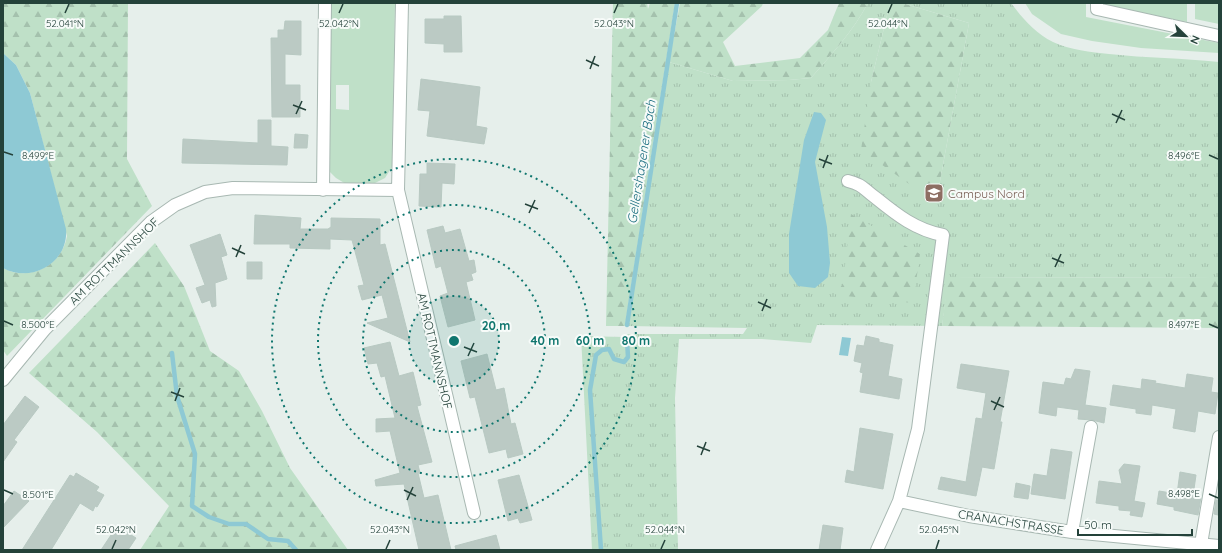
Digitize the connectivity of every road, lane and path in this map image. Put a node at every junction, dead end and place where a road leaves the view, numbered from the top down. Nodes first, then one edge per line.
1 (325, 3) edge
2 (402, 3) edge
3 (1097, 3) edge
4 (1219, 36) edge
5 (848, 181) dead end
6 (324, 190) junction
7 (398, 190) junction
8 (3, 380) edge
9 (1091, 428) dead end
10 (1219, 437) edge
11 (899, 501) junction
12 (474, 512) dead end
13 (1072, 532) junction
14 (1201, 544) junction
15 (1219, 546) edge
16 (877, 550) edge

1 - 6 street
2 - 7 street, AM ROTTMANNSHOF
3 - 4 street
5 - 11 street
6 - 7 street, AM ROTTMANNSHOF
6 - 8 street, AM ROTTMANNSHOF
7 - 12 street, AM ROTTMANNSHOF
9 - 13 street
10 - 14 street
11 - 13 street, CRANACHSTRASSE
11 - 16 street
13 - 14 street, CRANACHSTRASSE
14 - 15 street, CRANACHSTRASSE

